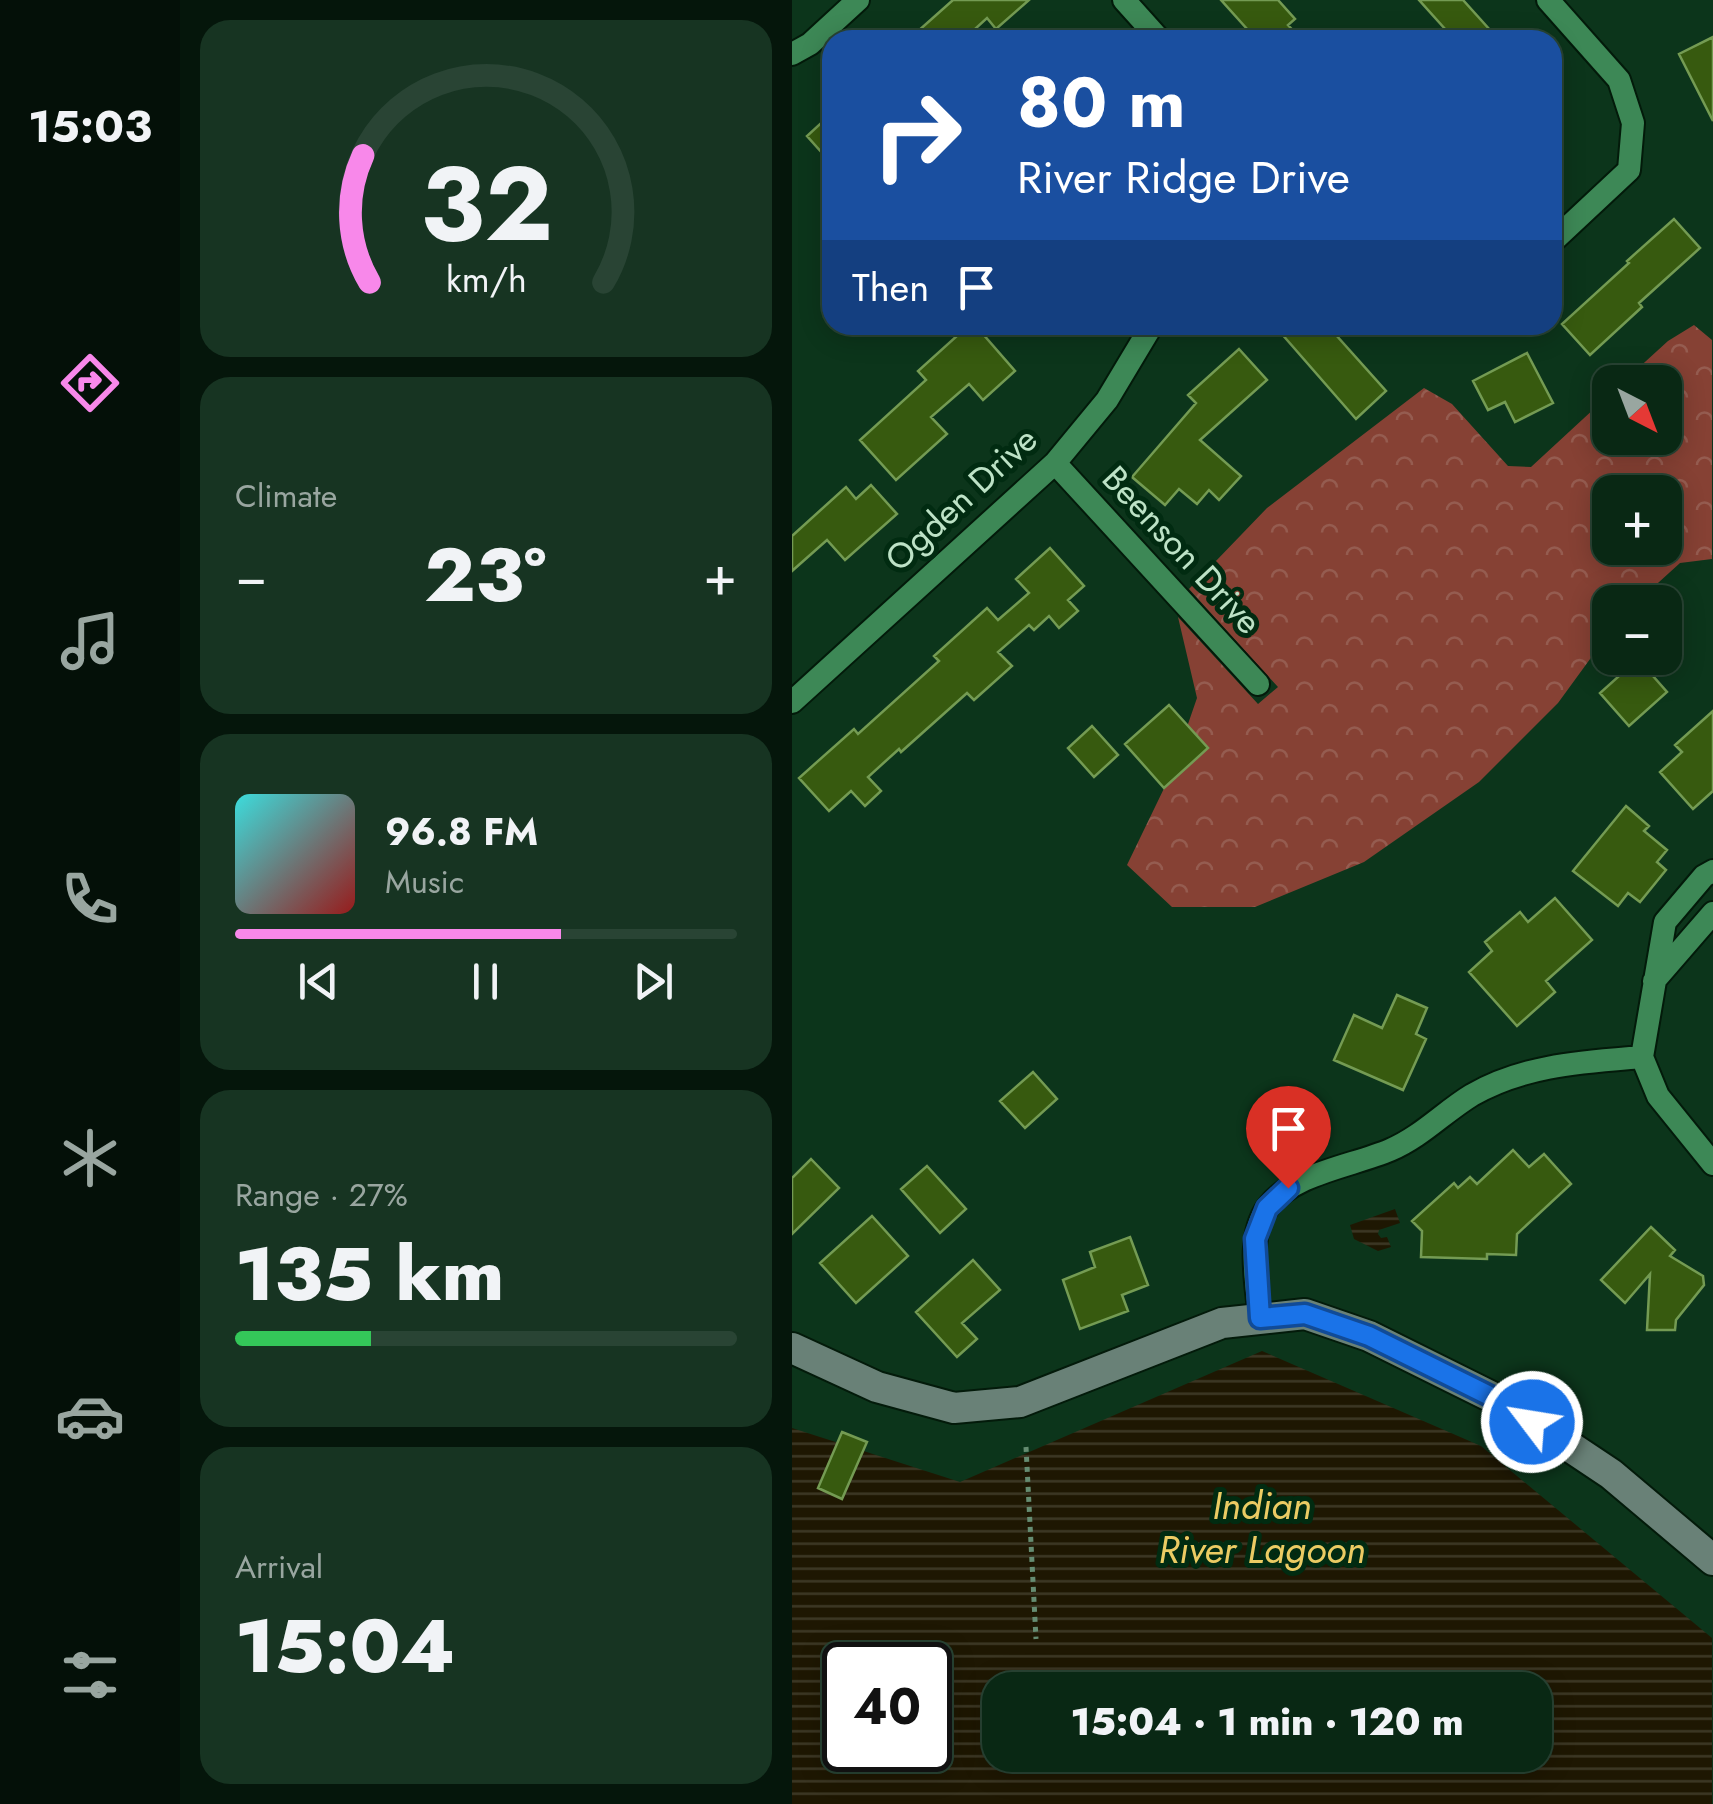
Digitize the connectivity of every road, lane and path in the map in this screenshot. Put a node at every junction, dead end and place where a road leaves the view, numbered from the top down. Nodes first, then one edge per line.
1 (858, 0) edge
2 (1124, 0) edge
3 (1548, 0) edge
4 (825, 30) edge
5 (1151, 30) edge
6 (822, 33) edge
7 (792, 54) edge
8 (1562, 233) edge
9 (1146, 335) edge
10 (1055, 463) junction
11 (1258, 684) dead end
12 (792, 702) edge
13 (1712, 872) edge
14 (1712, 913) edge
15 (1654, 980) junction
16 (1642, 1058) junction
17 (1712, 1164) edge
18 (1260, 1318) junction
19 (792, 1348) edge
20 (1026, 1447) dead end
21 (1712, 1560) edge
22 (1036, 1638) dead end

1 - 4 street
2 - 5 street
3 - 8 street
6 - 7 street
9 - 10 street, Ogden Drive
10 - 11 street, Beenson Drive
10 - 12 street, Ogden Drive
13 - 15 street
14 - 15 street
15 - 16 street
16 - 17 street
16 - 18 street
18 - 19 street
18 - 21 street
20 - 22 path

